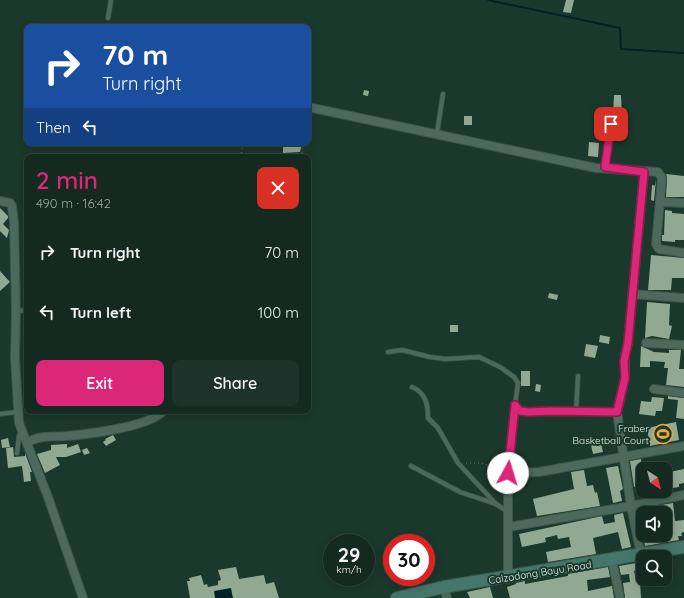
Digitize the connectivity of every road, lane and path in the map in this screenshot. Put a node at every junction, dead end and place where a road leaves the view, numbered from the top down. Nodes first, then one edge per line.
1 (111, 0) edge
2 (108, 18) dead end
3 (443, 94) dead end
4 (311, 108) edge
5 (611, 124) dead end
6 (437, 133) junction
7 (605, 167) junction
8 (644, 172) junction
9 (0, 201) edge
10 (660, 203) junction
11 (684, 203) edge
12 (684, 253) edge
13 (632, 294) junction
14 (684, 298) edge
15 (24, 310) edge
16 (16, 311) junction
17 (646, 343) dead end
18 (684, 345) edge
19 (388, 352) dead end
20 (578, 376) dead end
21 (412, 387) dead end
22 (654, 389) dead end
23 (684, 393) edge
24 (515, 405) junction
25 (17, 412) junction
26 (576, 412) junction
27 (617, 412) junction
28 (0, 414) edge
29 (158, 414) edge
30 (24, 432) junction
31 (28, 442) junction
32 (684, 446) edge
33 (17, 453) dead end
34 (623, 456) junction
35 (458, 463) junction
36 (411, 466) dead end
37 (508, 473) junction
38 (684, 495) edge
39 (496, 504) junction
40 (631, 506) junction
41 (508, 512) junction
42 (508, 527) junction
43 (684, 547) edge
44 (640, 550) edge
45 (668, 550) edge
46 (636, 556) edge
47 (612, 560) junction
48 (508, 577) junction
49 (446, 593) edge
50 (83, 598) edge
51 (397, 598) edge
52 (620, 598) edge

1 - 2 lane
3 - 6 lane
4 - 6 street
5 - 7 lane
6 - 7 street
7 - 8 street
8 - 10 street
8 - 13 street
9 - 16 street
10 - 11 street
10 - 12 street
13 - 14 street
13 - 27 street
15 - 16 lane
16 - 25 street
17 - 18 street
19 - 24 lane
20 - 26 lane
21 - 35 lane
22 - 23 street
24 - 26 street
24 - 37 street
25 - 28 lane
25 - 30 street
26 - 27 street
27 - 34 street
29 - 31 street
30 - 31 street
30 - 33 lane
31 - 50 street
32 - 34 street
34 - 37 street
34 - 40 street
35 - 37 path
35 - 39 lane
36 - 39 lane
37 - 41 street
38 - 40 street
39 - 41 lane
40 - 42 street
40 - 44 street
41 - 42 street
42 - 48 street
43 - 45 street, Calzadang Bayu Road
46 - 47 street, Calzadang Bayu Road
47 - 48 street, Calzadang Bayu Road
47 - 52 street
48 - 49 street, Calzadang Bayu Road
49 - 51 street, Calzadang Bayu Road

